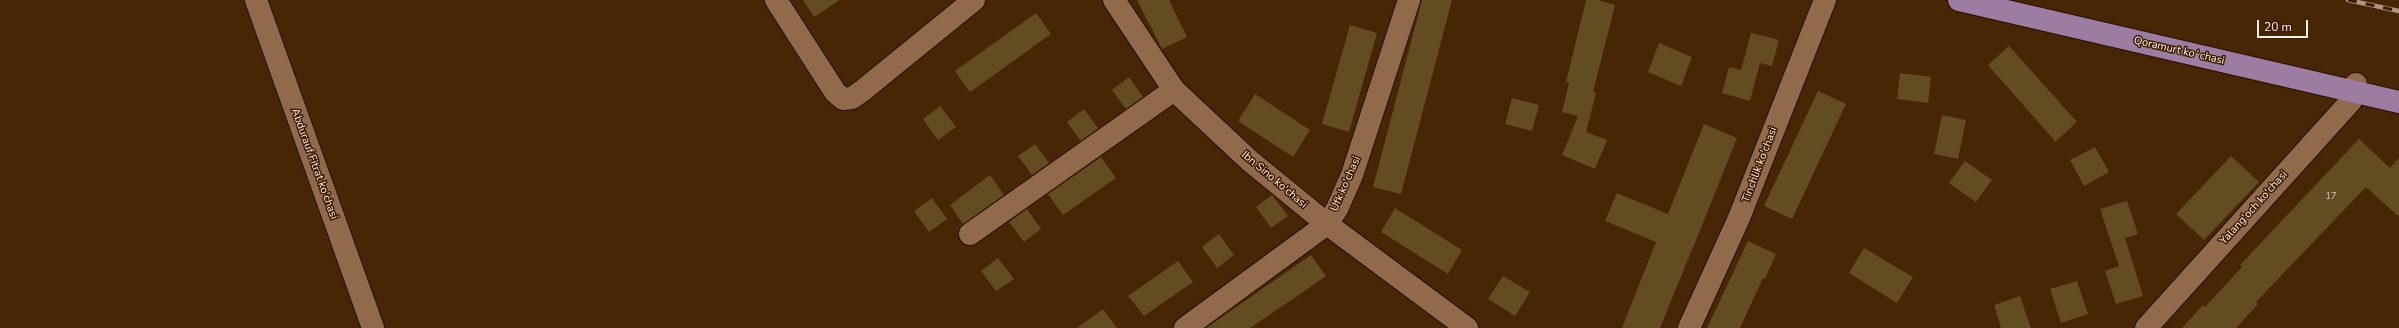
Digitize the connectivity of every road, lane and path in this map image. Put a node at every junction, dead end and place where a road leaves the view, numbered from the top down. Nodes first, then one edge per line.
1 (256, 0) edge
2 (776, 0) edge
3 (974, 0) edge
4 (1114, 0) edge
5 (1409, 0) edge
6 (1825, 0) edge
7 (1959, 0) edge
8 (1988, 0) edge
9 (2355, 88) junction
10 (1174, 90) junction
11 (2399, 93) edge
12 (2399, 102) edge
13 (1326, 224) junction
14 (970, 234) dead end
15 (373, 328) edge
16 (1185, 328) edge
17 (1467, 328) edge
18 (1689, 328) edge
19 (2146, 328) edge

1 - 15 street, Abdurauf Fitrat ko'chasi
2 - 3 street
4 - 10 street, Ibn Sino ko'chasi
5 - 13 street, Ufk ko'chasi
6 - 18 street, Tinchlik ko'chasi
7 - 9 main road, Qoramurt koʻchasi
8 - 9 main road, Qoramurt koʻchasi
9 - 11 main road, Qoramurt koʻchasi
9 - 12 main road, Qoramurt koʻchasi
9 - 19 street, Yalang'och ko'chasi
10 - 13 street, Ibn Sino ko'chasi
10 - 14 street
13 - 16 street, Ufk ko'chasi
13 - 17 street, Ibn Sino ko'chasi

